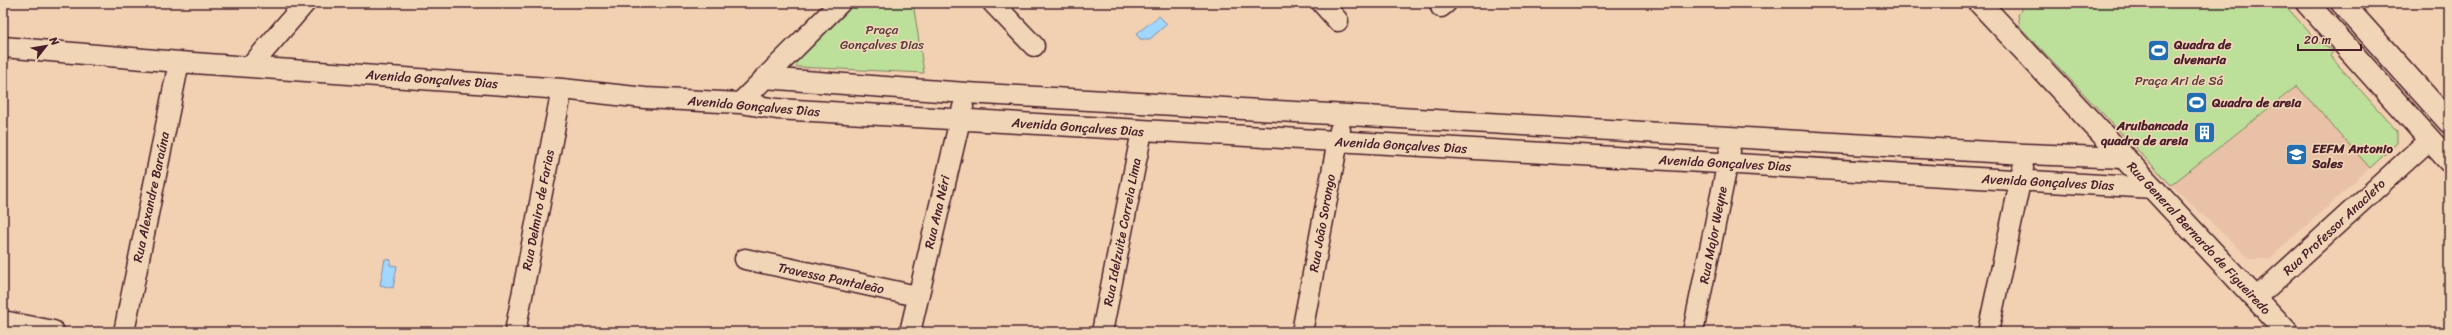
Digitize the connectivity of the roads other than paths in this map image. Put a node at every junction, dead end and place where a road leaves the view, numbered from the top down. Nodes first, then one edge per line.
1 (305, 3) edge
2 (840, 3) edge
3 (993, 3) edge
4 (1322, 3) edge
5 (2307, 3) edge
6 (2342, 3) edge
7 (1988, 6) edge
8 (1338, 21) dead end
9 (1034, 46) dead end
10 (3, 47) edge
11 (179, 62) junction
12 (251, 66) junction
13 (764, 78) junction
14 (562, 89) junction
15 (966, 93) junction
16 (740, 103) junction
17 (1344, 114) junction
18 (959, 120) junction
19 (2449, 122) edge
20 (1142, 131) junction
21 (1732, 137) junction
22 (2429, 140) junction
23 (1337, 142) junction
24 (2025, 154) junction
25 (2124, 158) junction
26 (2449, 161) edge
27 (1728, 162) junction
28 (2022, 181) junction
29 (2154, 188) junction
30 (745, 259) dead end
31 (917, 296) junction
32 (2256, 298) junction
33 (3, 322) edge
34 (53, 332) edge
35 (124, 332) edge
36 (514, 332) edge
37 (910, 332) edge
38 (1102, 332) edge
39 (1302, 332) edge
40 (1694, 332) edge
41 (1988, 332) edge
42 (2287, 332) edge

1 - 12 street
2 - 13 street
3 - 9 street
4 - 8 street
5 - 22 street
6 - 19 street
7 - 25 street, Rua General Bernardo de Figueiredo
10 - 11 street, Avenida Gonçalves Dias
11 - 12 street, Avenida Gonçalves Dias
11 - 35 street, Rua Alexandre Baraúna
12 - 14 street, Avenida Gonçalves Dias
13 - 15 street, Avenida Gonçalves Dias
13 - 16 street
14 - 16 street, Avenida Gonçalves Dias
14 - 36 street, Rua Delmiro de Farias
15 - 17 street, Avenida Gonçalves Dias
15 - 18 street, Rua Ana Néri
16 - 18 street, Avenida Gonçalves Dias
17 - 21 street, Avenida Gonçalves Dias
17 - 23 street, Rua João Sorongo
18 - 20 street, Avenida Gonçalves Dias
18 - 31 street, Rua Ana Néri
20 - 23 street, Avenida Gonçalves Dias
20 - 38 street, Rua Idelzuite Correia Lima
21 - 24 street, Avenida Gonçalves Dias
21 - 27 street, Rua Major Weyne
22 - 26 street
22 - 32 street, Rua Professor Anacleto
23 - 27 street, Avenida Gonçalves Dias
23 - 39 street, Rua João Sorongo
24 - 25 street, Avenida Gonçalves Dias
24 - 28 street
25 - 29 street, Rua General Bernardo de Figueiredo
27 - 28 street, Avenida Gonçalves Dias
27 - 40 street, Rua Major Weyne
28 - 29 street, Avenida Gonçalves Dias
28 - 41 street
29 - 32 street, Rua General Bernardo de Figueiredo
30 - 31 street, Travessa Pantaleão
31 - 37 street, Rua Ana Néri
32 - 42 street, Rua General Bernardo de Figueiredo
33 - 34 street

